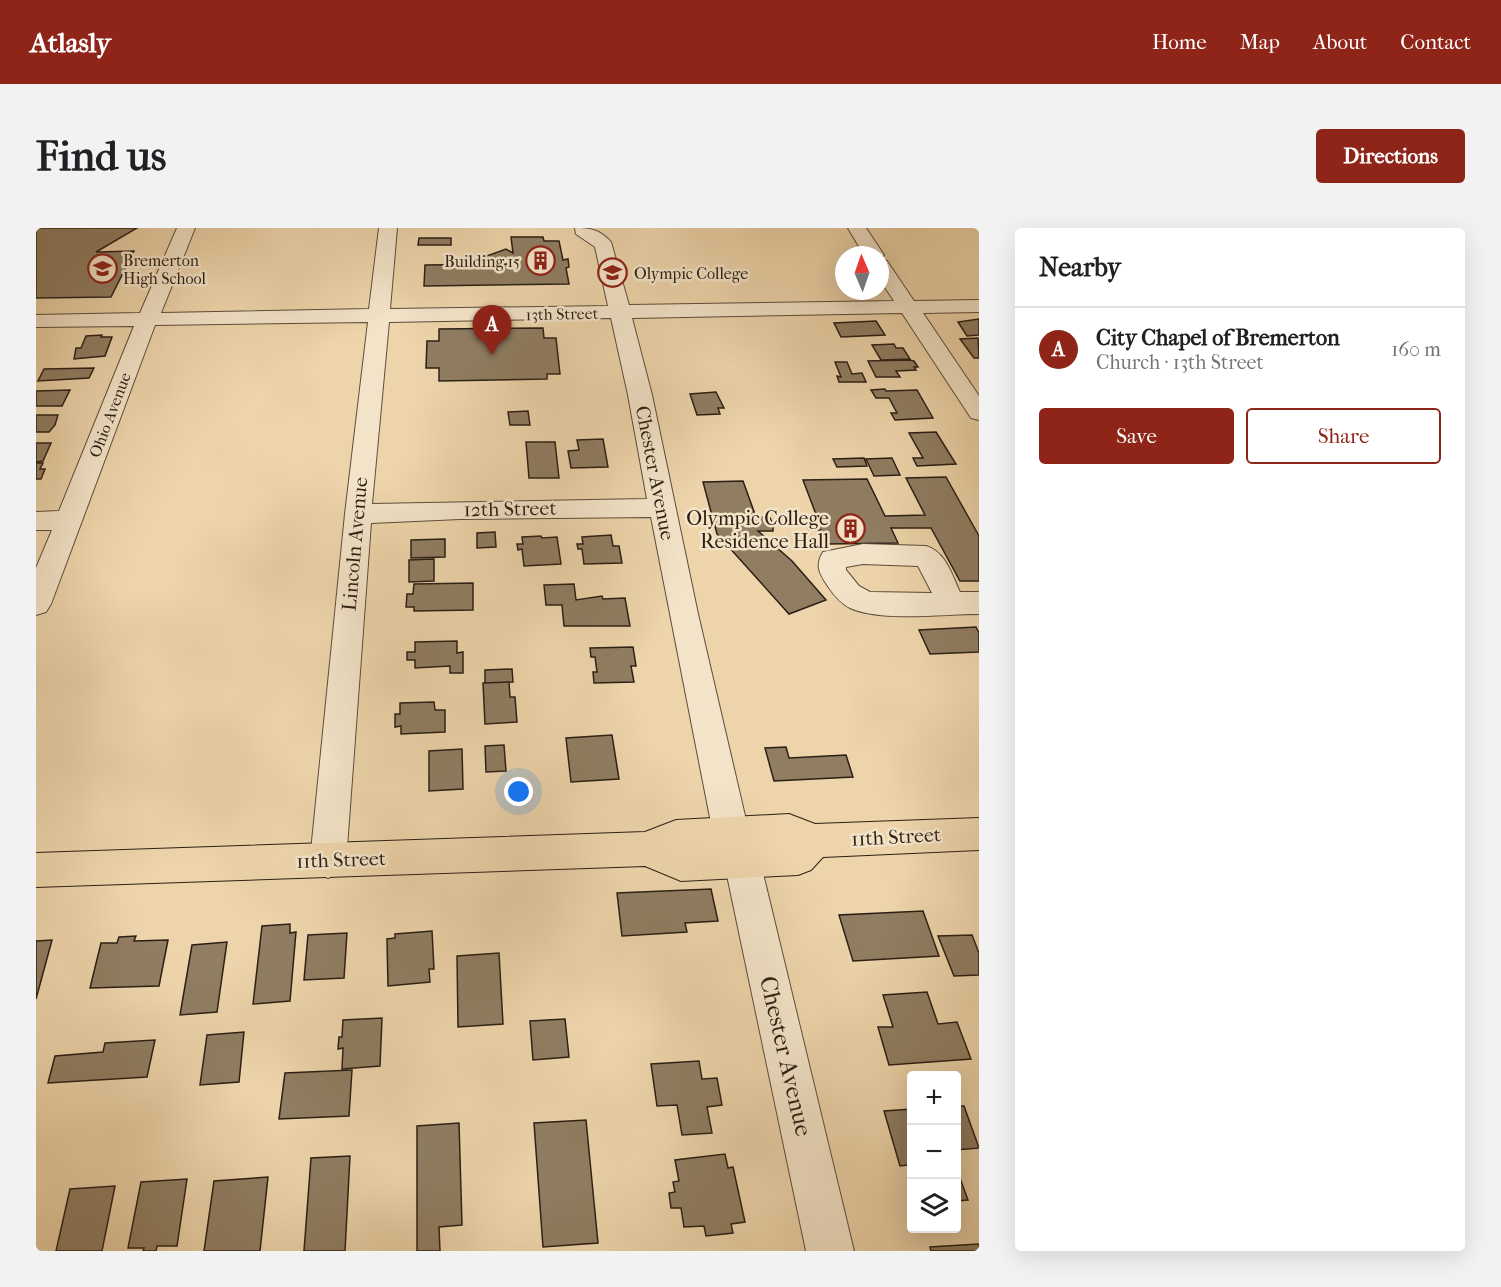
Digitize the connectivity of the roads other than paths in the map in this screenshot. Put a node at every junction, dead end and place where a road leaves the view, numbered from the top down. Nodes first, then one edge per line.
1 (186, 228) edge
2 (857, 228) edge
3 (583, 230) dead end
4 (379, 237) edge
5 (868, 246) edge
6 (889, 279) edge
7 (906, 306) junction
8 (979, 306) edge
9 (619, 313) junction
10 (377, 317) junction
11 (147, 320) junction
12 (36, 321) edge
13 (970, 387) edge
14 (979, 413) edge
15 (661, 507) junction
16 (358, 514) junction
17 (69, 520) junction
18 (36, 521) edge
19 (965, 603) edge
20 (36, 604) edge
21 (979, 834) edge
22 (736, 847) junction
23 (328, 861) junction
24 (36, 870) edge
25 (830, 1251) edge

1 - 11 street, Ohio Avenue
2 - 5 street
3 - 9 street, Chester Avenue
4 - 10 street, Lincoln Avenue
6 - 7 street
7 - 8 street, 13th Street
7 - 9 street, 13th Street
7 - 13 street
9 - 10 street, 13th Street
9 - 15 street, Chester Avenue
10 - 11 street, 13th Street
10 - 16 street, Lincoln Avenue
11 - 12 street, 13th Street
11 - 17 street, Ohio Avenue
13 - 14 street
15 - 16 street, 12th Street
15 - 22 street, Chester Avenue
16 - 23 street, Lincoln Avenue
17 - 18 street
17 - 20 street, Ohio Avenue
19 - 19 street
21 - 22 main road, 11th Street
22 - 23 main road, 11th Street
22 - 25 street, Chester Avenue
23 - 24 main road, 11th Street

